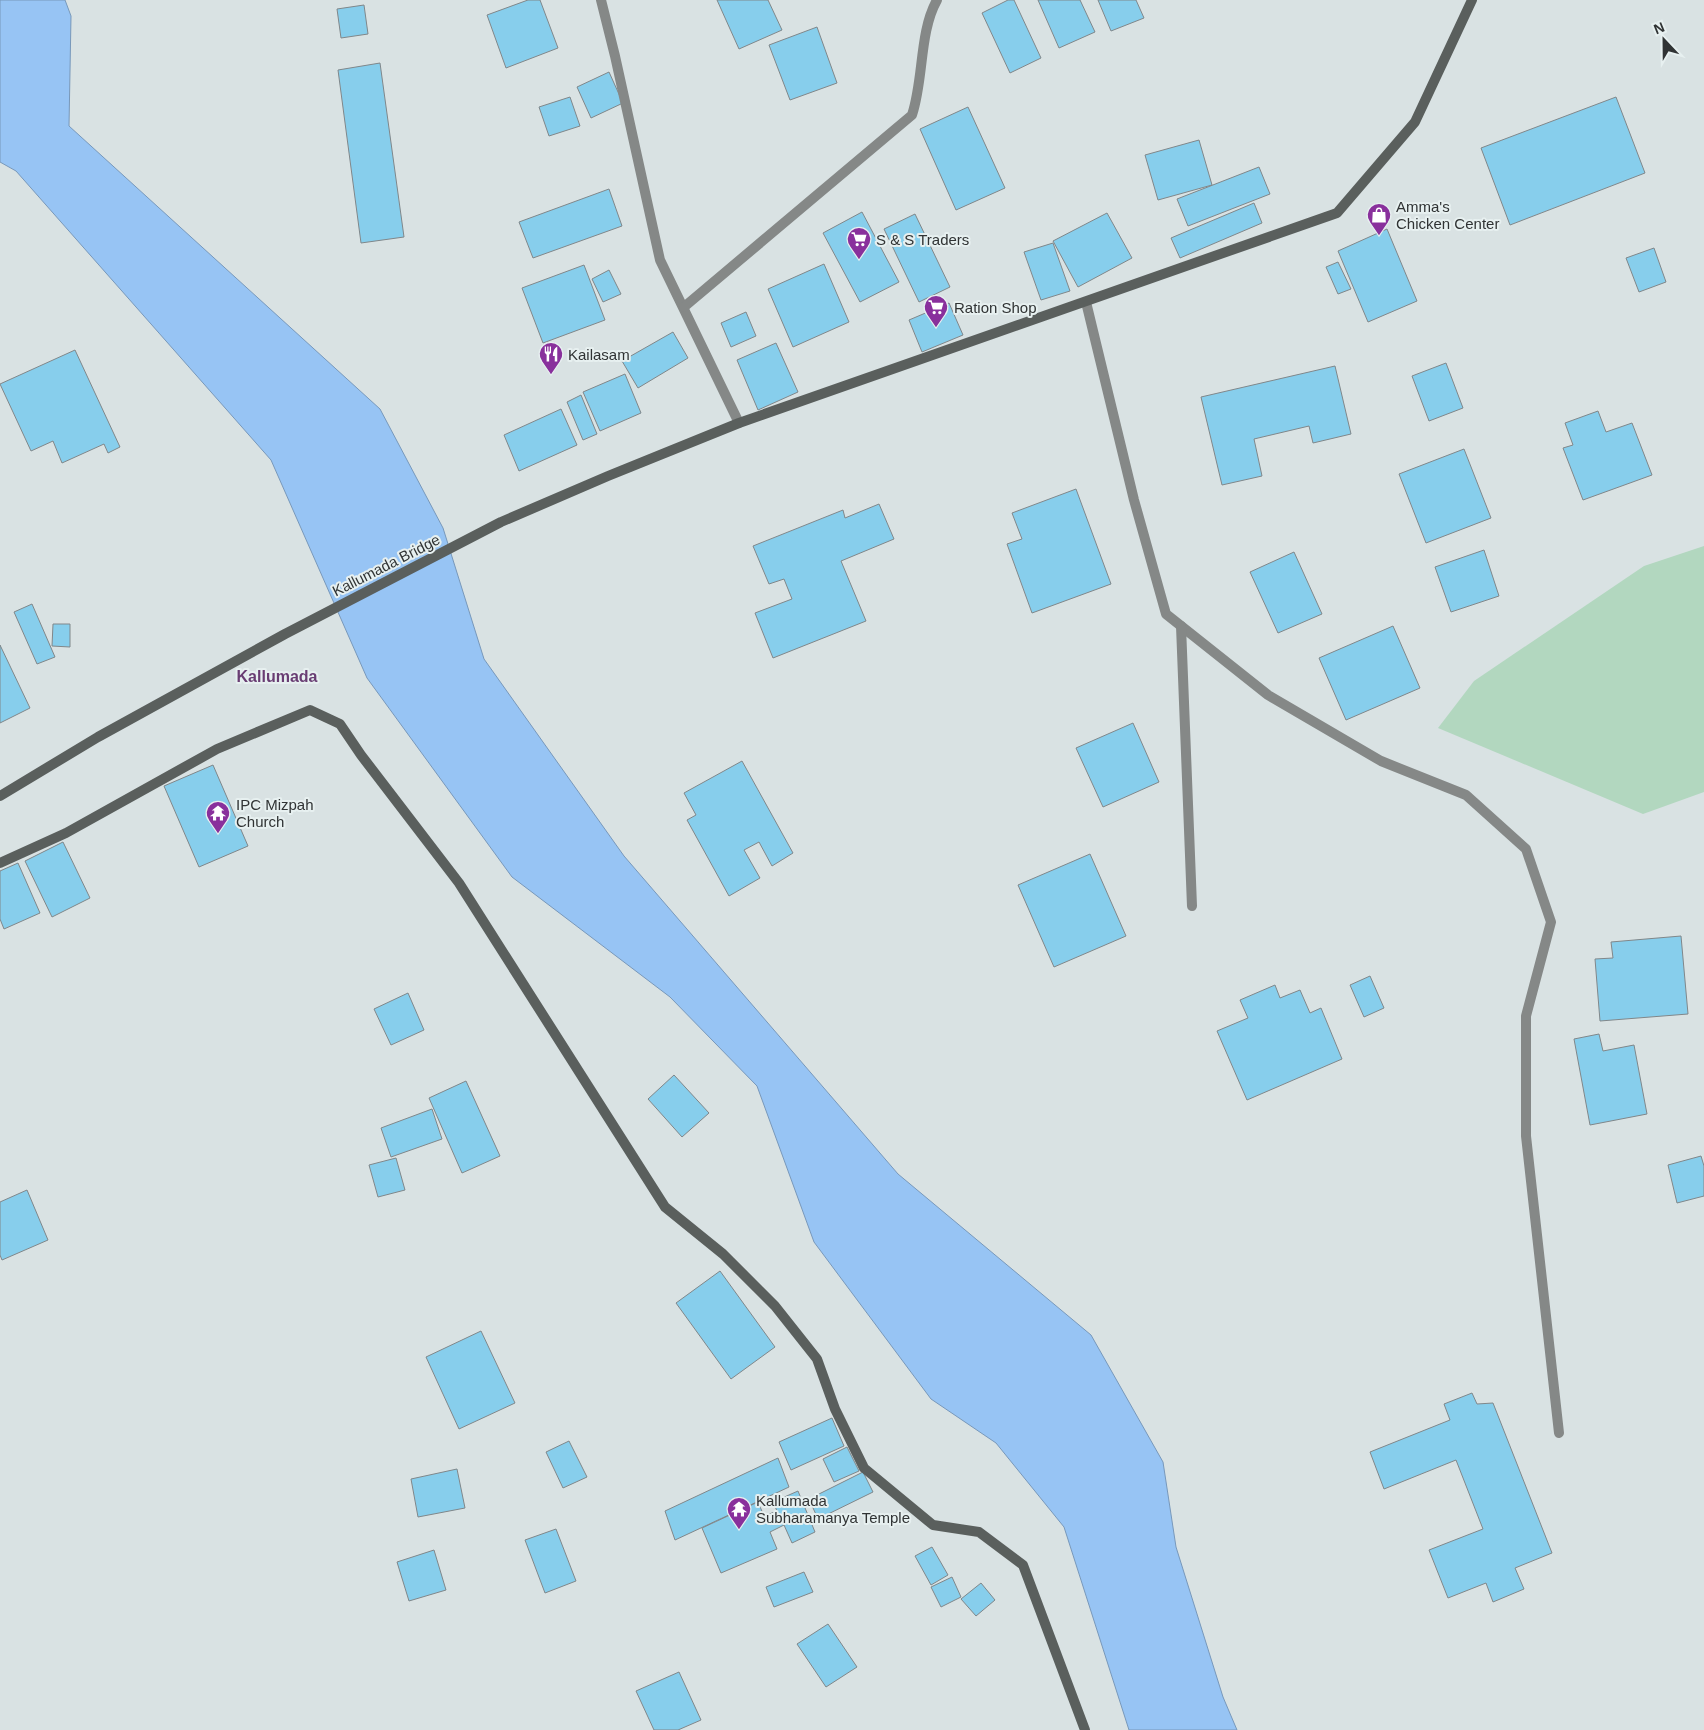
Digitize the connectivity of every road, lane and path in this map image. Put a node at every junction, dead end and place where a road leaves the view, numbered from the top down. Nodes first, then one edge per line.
1 (601, 0) edge
2 (937, 0) edge
3 (1472, 0) edge
4 (1086, 302) junction
5 (684, 307) junction
6 (739, 423) junction
7 (1181, 626) junction
8 (0, 796) edge
9 (0, 863) edge
10 (1192, 906) dead end
11 (1558, 1433) dead end
12 (1085, 1730) edge

1 - 5 street
2 - 5 street
3 - 4 main road, Kallumada Bridge
4 - 6 main road, Kallumada Bridge
4 - 7 street
5 - 6 street
6 - 8 main road, Kallumada Bridge
7 - 10 street
7 - 11 street
9 - 12 main road

